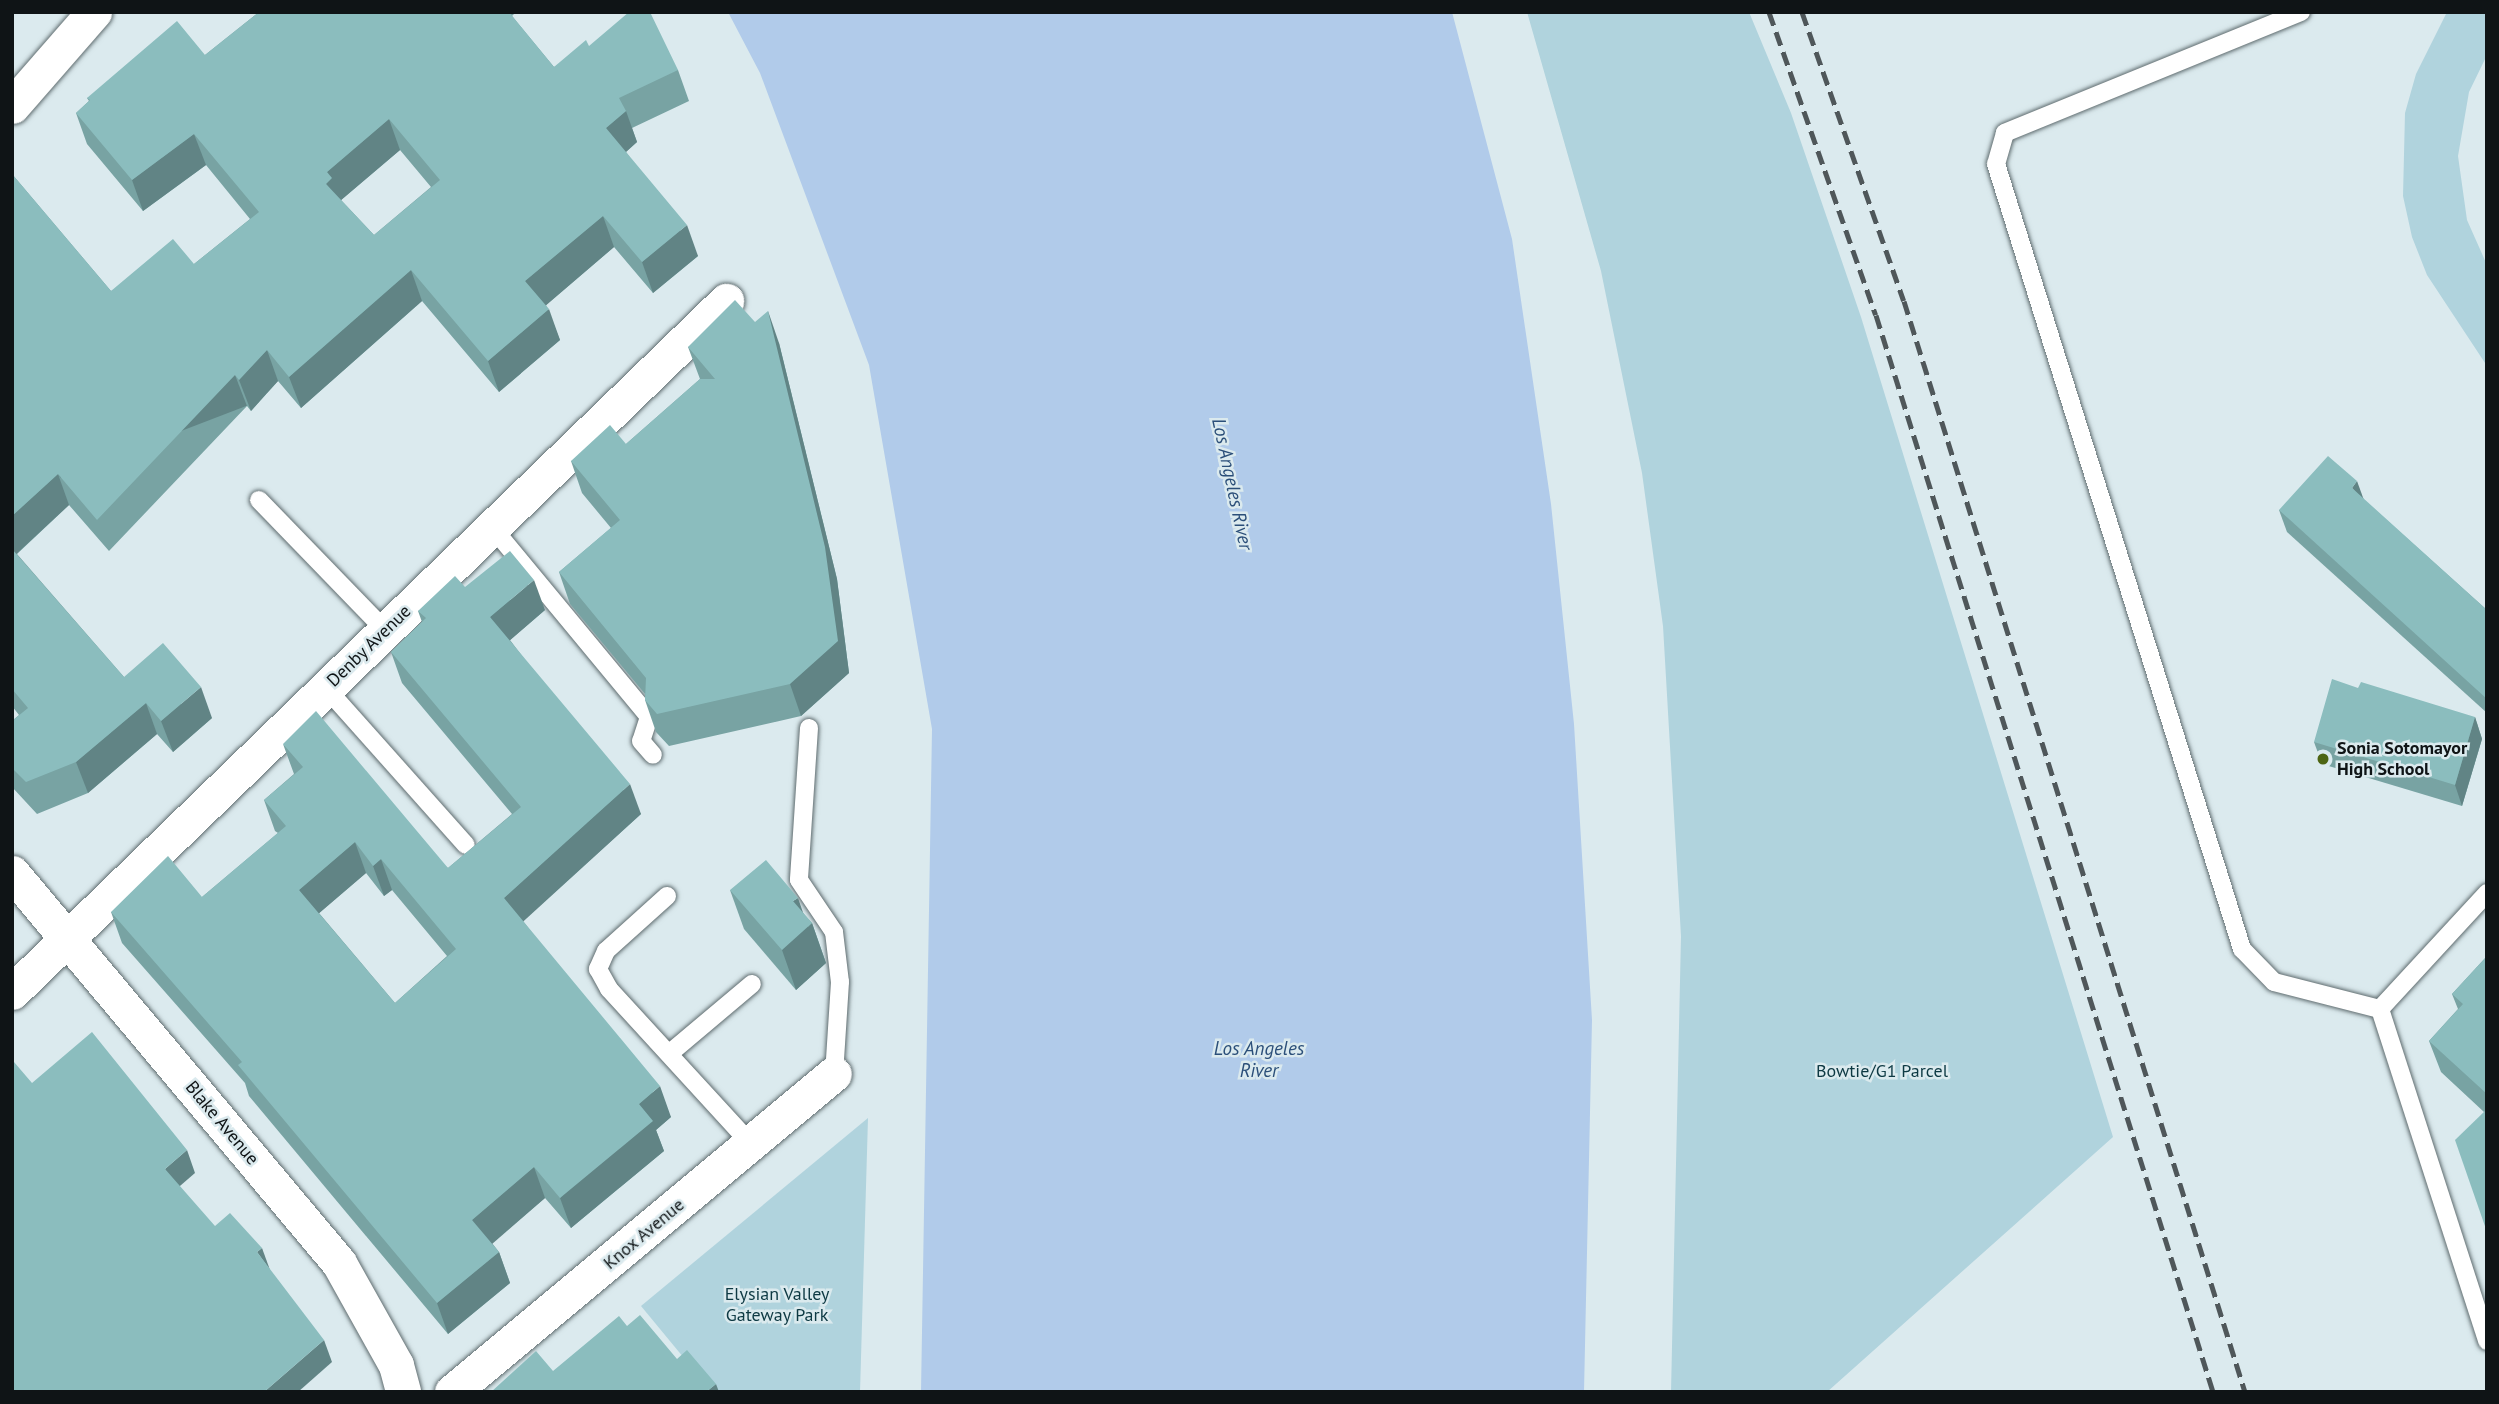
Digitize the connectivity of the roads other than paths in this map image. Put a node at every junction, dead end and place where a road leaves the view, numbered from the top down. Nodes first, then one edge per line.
1 (94, 12) edge
2 (2301, 12) edge
3 (12, 106) edge
4 (726, 301) dead end
5 (259, 500) dead end
6 (492, 527) junction
7 (386, 631) junction
8 (326, 688) junction
9 (809, 728) dead end
10 (653, 755) dead end
11 (466, 845) dead end
12 (12, 873) edge
13 (2487, 893) edge
14 (667, 897) dead end
15 (67, 938) junction
16 (752, 984) dead end
17 (12, 992) edge
18 (2380, 1009) junction
19 (670, 1053) junction
20 (834, 1074) joint
21 (751, 1144) junction
22 (2487, 1341) edge
23 (403, 1392) edge
24 (452, 1392) edge

1 - 3 street
2 - 18 lane
4 - 6 street, Denby Avenue
5 - 7 lane
6 - 7 street, Denby Avenue
6 - 10 lane
7 - 8 street, Denby Avenue
8 - 11 lane
8 - 15 street, Denby Avenue
9 - 20 lane
12 - 15 street, Blake Avenue
13 - 18 lane
14 - 19 lane
15 - 17 street, Denby Avenue
15 - 23 street, Blake Avenue
16 - 19 lane
18 - 22 lane
19 - 21 lane
20 - 21 street, Knox Avenue
21 - 24 street, Knox Avenue

